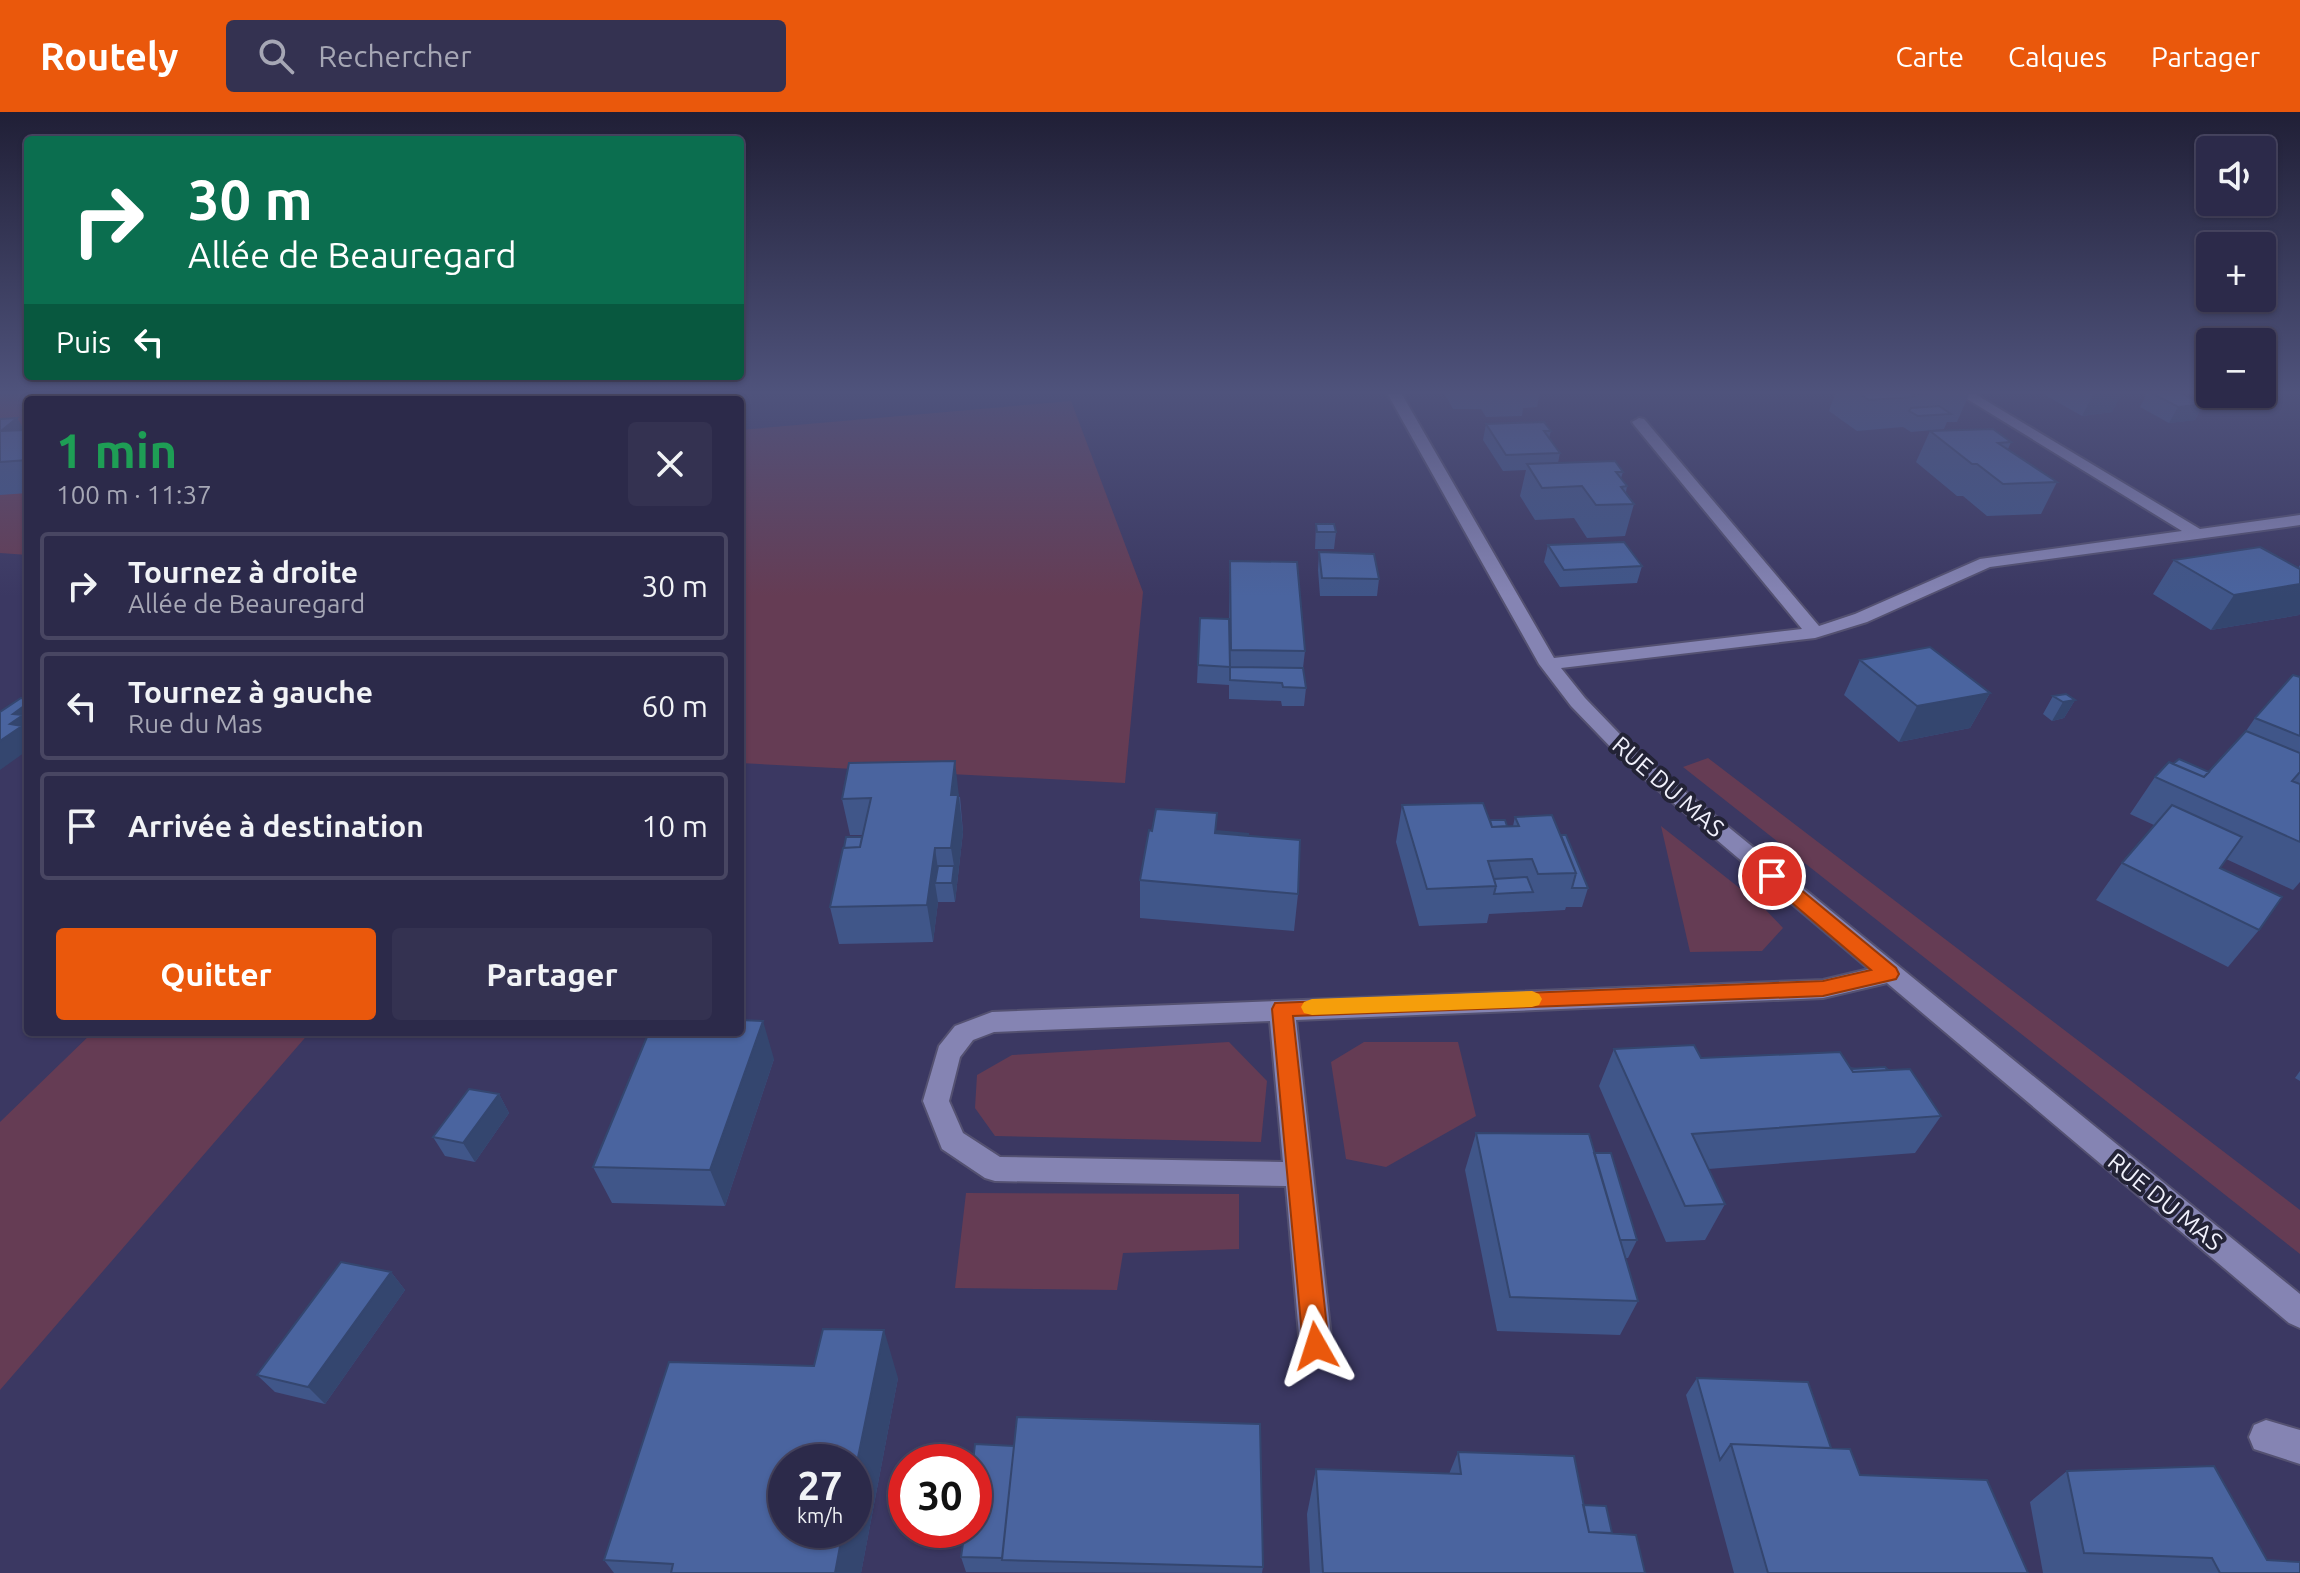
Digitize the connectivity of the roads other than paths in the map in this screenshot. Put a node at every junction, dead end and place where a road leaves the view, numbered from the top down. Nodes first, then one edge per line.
1 (1432, 459) edge
2 (1670, 459) edge
3 (2074, 459) edge
4 (2300, 520) edge
5 (2196, 533) junction
6 (1815, 633) junction
7 (1548, 664) junction
8 (1888, 974) junction
9 (1282, 1009) junction
10 (1296, 1174) junction
11 (2300, 1313) edge
12 (1316, 1346) dead end
13 (2266, 1437) dead end
14 (2300, 1447) edge

1 - 7 street, RUE DU MAS
2 - 6 street
3 - 5 street
4 - 5 street
5 - 6 street
6 - 7 street
7 - 8 street, RUE DU MAS
8 - 9 street
8 - 11 street, RUE DU MAS
9 - 10 street
9 - 10 street
10 - 12 street
13 - 14 street

